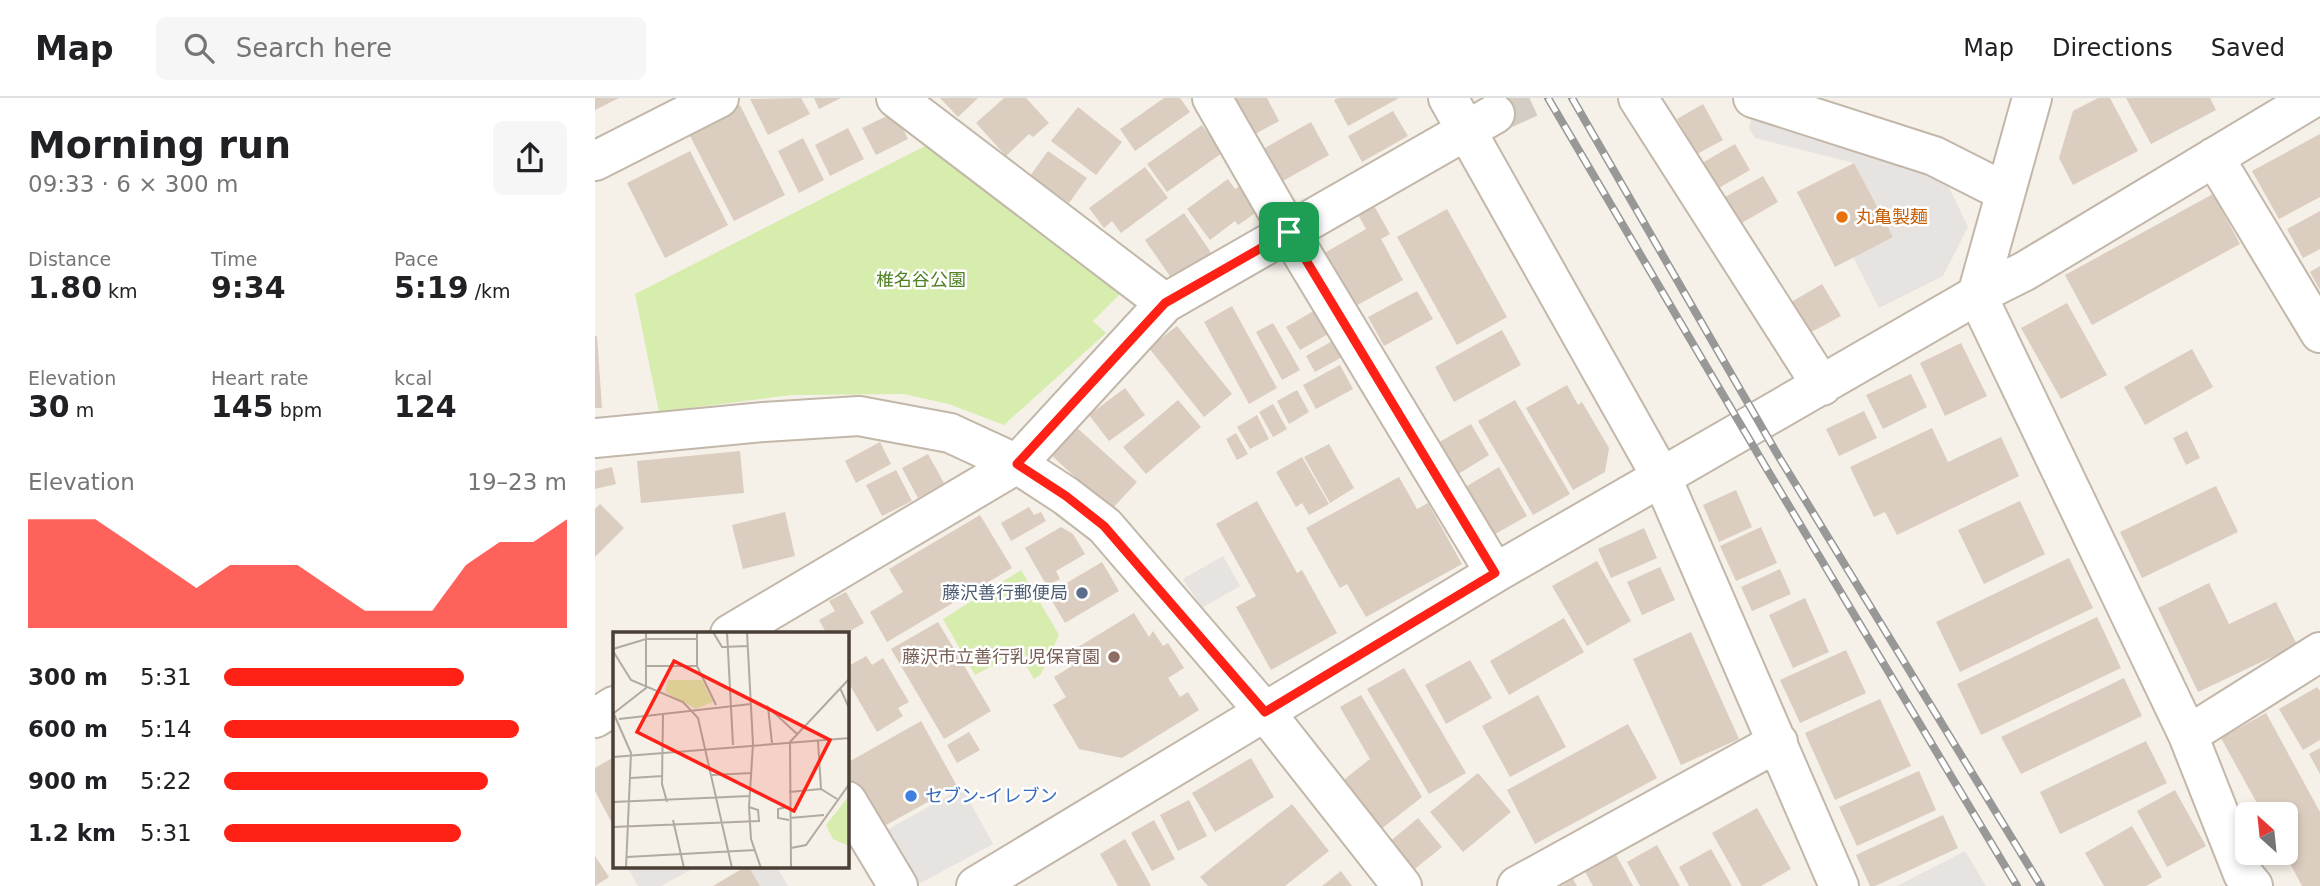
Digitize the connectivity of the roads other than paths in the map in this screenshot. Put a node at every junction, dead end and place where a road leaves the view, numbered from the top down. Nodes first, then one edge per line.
1 (719, 98) edge
2 (895, 98) edge
3 (1212, 98) edge
4 (1448, 98) edge
5 (1638, 98) edge
6 (1753, 98) edge
7 (2032, 98) edge
8 (2313, 98) edge
9 (1481, 122) junction
10 (2214, 157) junction
11 (595, 161) edge
12 (2005, 192) junction
13 (1289, 232) junction
14 (1977, 295) junction
15 (1165, 303) junction
16 (2320, 333) edge
17 (1822, 386) junction
18 (595, 439) edge
19 (1017, 464) junction
20 (1662, 478) junction
21 (1495, 573) junction
22 (740, 632) edge
23 (2320, 652) edge
24 (613, 707) edge
25 (1265, 712) junction
26 (595, 718) edge
27 (2188, 735) junction
28 (1779, 742) junction
29 (849, 804) edge
30 (2239, 882) edge
31 (898, 886) edge
32 (976, 886) edge
33 (1402, 886) edge
34 (1517, 886) edge
35 (1839, 886) edge

1 - 11 street
2 - 15 street
3 - 13 street
4 - 9 street
5 - 17 street
6 - 12 street
7 - 12 street
8 - 10 street
9 - 13 street
9 - 20 street
10 - 14 street
10 - 16 street
12 - 14 street
13 - 15 street
13 - 21 street
14 - 17 street
14 - 27 street
15 - 19 street
17 - 20 street
18 - 19 street
19 - 22 street
19 - 25 street
20 - 21 street
20 - 28 street
21 - 25 street
23 - 27 street
24 - 26 street
25 - 32 street
25 - 33 street
27 - 30 street
28 - 34 street
28 - 35 street
29 - 31 street

